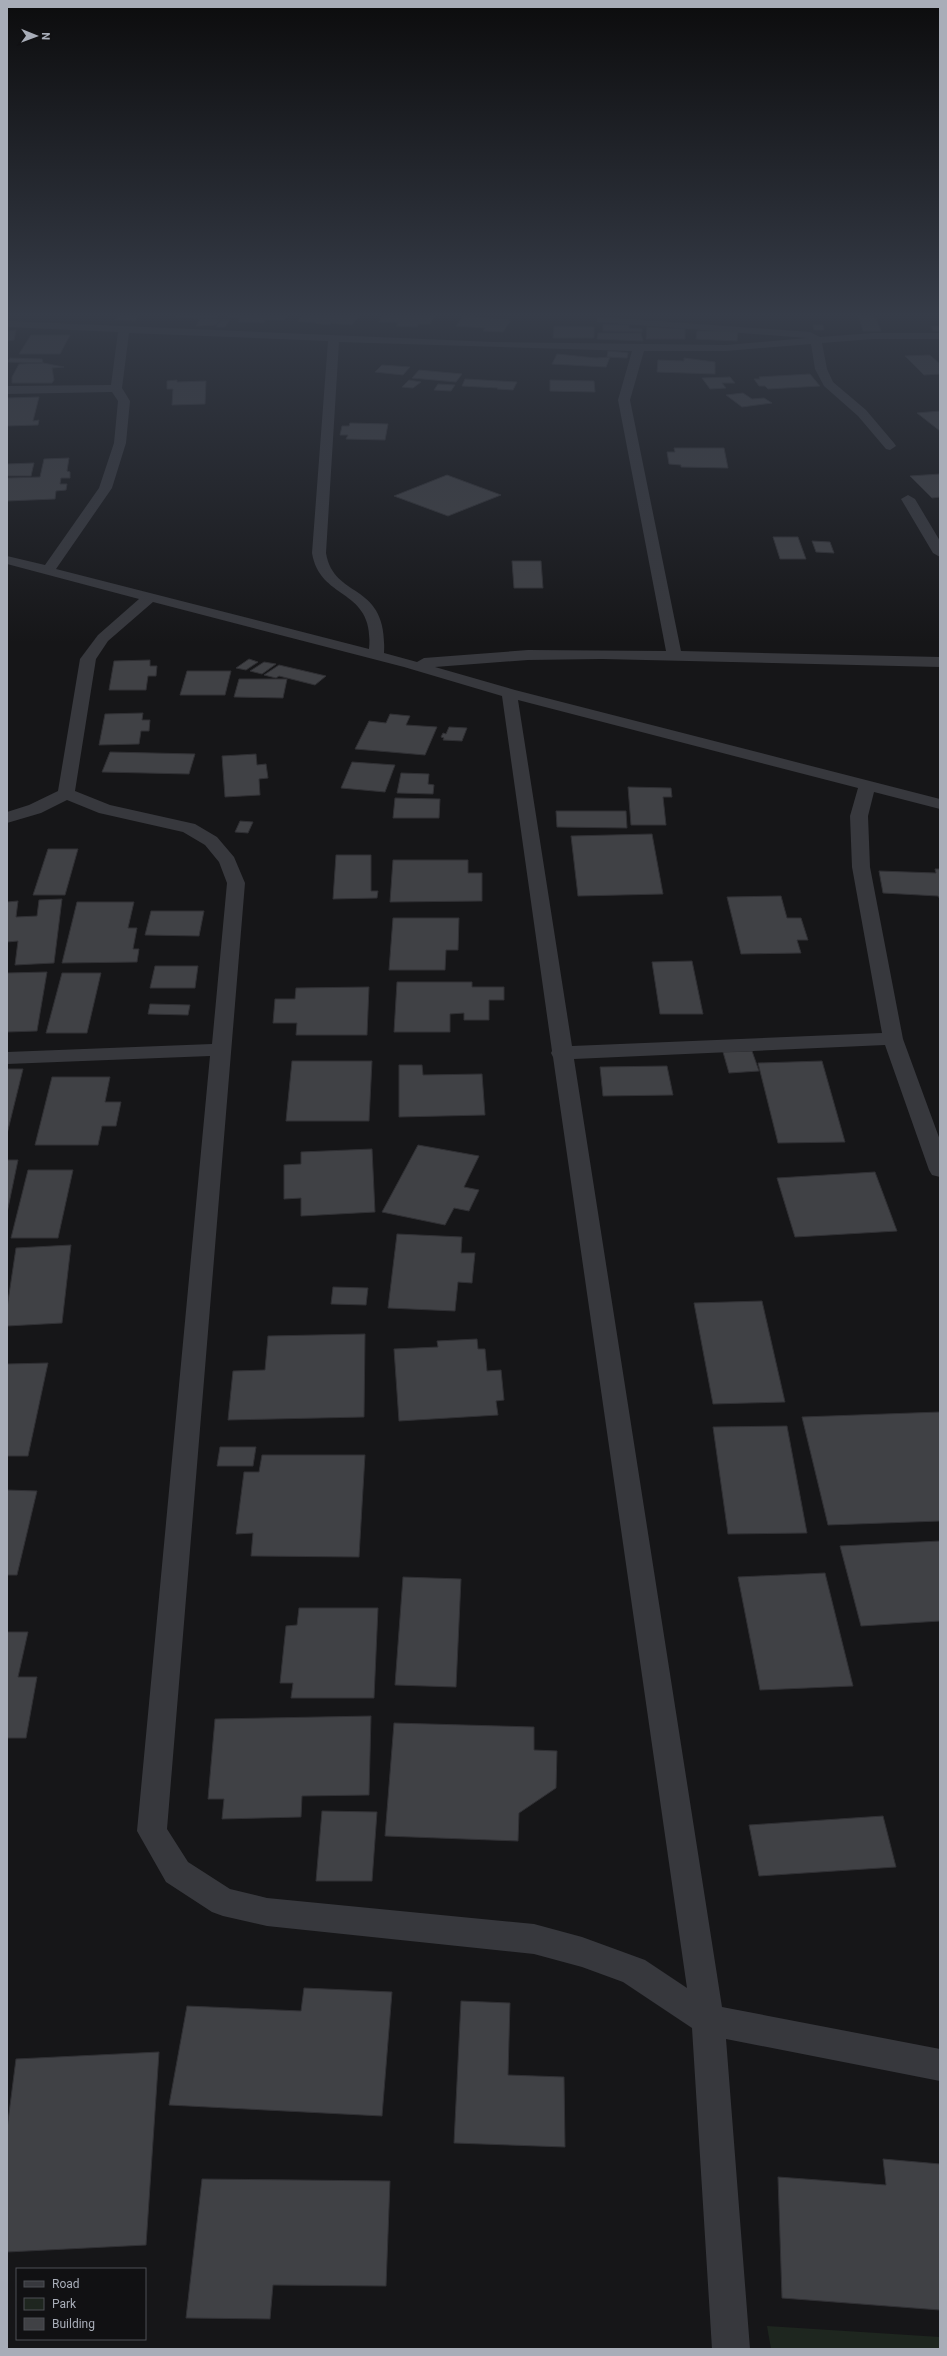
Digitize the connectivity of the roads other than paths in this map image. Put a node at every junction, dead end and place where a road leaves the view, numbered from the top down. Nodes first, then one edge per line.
1 (122, 423) edge
2 (328, 423) edge
3 (628, 423) edge
4 (870, 423) edge
5 (890, 446) dead end
6 (908, 499) dead end
7 (940, 553) edge
8 (7, 560) edge
9 (47, 572) junction
10 (151, 596) junction
11 (674, 655) junction
12 (376, 656) junction
13 (940, 662) edge
14 (409, 664) junction
15 (508, 693) junction
16 (867, 785) junction
17 (66, 794) junction
18 (940, 804) edge
19 (7, 818) edge
20 (893, 1039) junction
21 (221, 1050) junction
22 (561, 1053) junction
23 (7, 1058) edge
24 (940, 1170) edge
25 (708, 2020) junction
26 (940, 2065) edge
27 (731, 2349) edge

1 - 9 street
2 - 12 street
3 - 11 street
4 - 5 street
6 - 7 street
8 - 9 street
9 - 10 street
10 - 12 street
10 - 17 street
11 - 13 street
11 - 14 street
12 - 14 street
14 - 15 street
15 - 16 street
15 - 22 street
16 - 18 street
16 - 20 street
17 - 19 street
17 - 21 street
20 - 22 street
20 - 24 street
21 - 23 street
21 - 25 street
22 - 25 street
25 - 26 street
25 - 27 street

